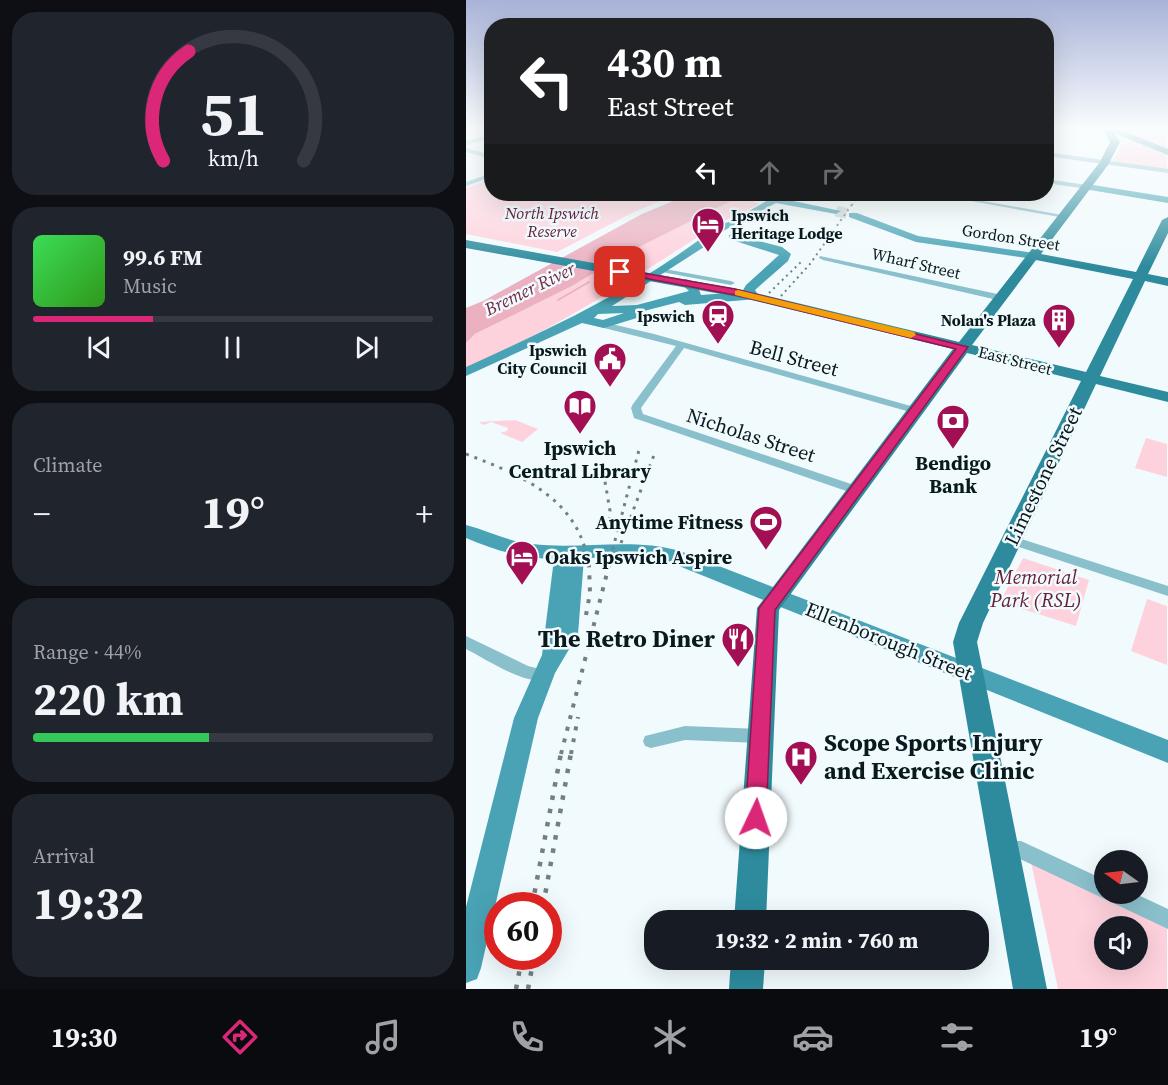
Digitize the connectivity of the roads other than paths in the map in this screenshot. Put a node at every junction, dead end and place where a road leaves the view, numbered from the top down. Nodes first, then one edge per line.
1 (1096, 175) edge
2 (484, 178) edge
3 (1054, 182) edge
4 (466, 184) edge
5 (1087, 187) junction
6 (1168, 200) edge
7 (773, 201) edge
8 (781, 201) edge
9 (976, 201) edge
10 (756, 211) junction
11 (836, 211) tunnel mouth
12 (853, 215) tunnel mouth
13 (1065, 216) junction
14 (1168, 220) edge
15 (746, 230) junction
16 (727, 233) junction
17 (466, 244) edge
18 (763, 246) junction
19 (1034, 256) junction
20 (823, 258) dead end
21 (662, 270) junction
22 (1140, 277) junction
23 (757, 279) junction
24 (645, 281) junction
25 (1168, 282) edge
26 (686, 283) junction
27 (731, 283) dead end
28 (718, 289) junction
29 (752, 296) junction
30 (1002, 298) junction
31 (617, 315) junction
32 (594, 319) junction
33 (629, 332) junction
34 (682, 345) junction
35 (963, 347) junction
36 (466, 372) edge
37 (1091, 379) junction
38 (466, 385) edge
39 (1168, 397) edge
40 (914, 410) junction
41 (856, 490) junction
42 (466, 531) edge
43 (1012, 540) junction
44 (513, 548) junction
45 (571, 554) junction
46 (1168, 591) edge
47 (559, 595) junction
48 (776, 597) junction
49 (466, 642) edge
50 (546, 668) junction
51 (969, 673) junction
52 (760, 736) junction
53 (651, 741) dead end
54 (1168, 752) edge
55 (1003, 850) junction
56 (1094, 885) edge
57 (1136, 904) edge
58 (751, 910) edge
59 (1168, 919) edge
60 (466, 968) edge
61 (747, 970) edge
62 (746, 989) edge
63 (1030, 989) edge

1 - 5 main road
2 - 4 street
3 - 5 street
5 - 6 street
5 - 13 main road
7 - 10 street
8 - 11 street
9 - 13 street
10 - 15 street
10 - 16 street
12 - 19 street, Gordon Street
13 - 19 main road
14 - 22 main road, Limestone Street
15 - 16 street
15 - 18 street
16 - 18 street
16 - 21 street
17 - 26 main road, East Street
18 - 23 street
19 - 22 main road, Gordon Street
19 - 30 main road
20 - 30 street, Wharf Street
21 - 24 street
21 - 27 street
22 - 25 main road, Gordon Street
22 - 37 main road, Limestone Street
23 - 28 street
23 - 29 street
24 - 31 street
24 - 32 street
26 - 28 main road, East Street
26 - 31 street
28 - 29 main road, East Street
29 - 31 street
29 - 35 main road, East Street
30 - 35 main road
31 - 32 street
31 - 33 street
32 - 33 street, Bell Street
32 - 36 street
32 - 38 street
33 - 34 street, Bell Street
34 - 40 street, Bell Street
34 - 41 street, Nicholas Street
35 - 37 main road, East Street
35 - 40 main road
37 - 39 main road, East Street
37 - 43 main road, Limestone Street
40 - 41 main road
41 - 48 main road
42 - 44 street, Ellenborough Street
43 - 46 street
43 - 51 main road, Limestone Street
44 - 45 street, Ellenborough Street
44 - 47 street
45 - 47 street
45 - 48 street, Ellenborough Street
45 - 50 street
47 - 50 street
48 - 51 street, Ellenborough Street
48 - 52 main road
49 - 50 street
50 - 60 street
51 - 54 street, Ellenborough Street
51 - 55 main road, Limestone Street
52 - 53 street
52 - 58 main road
55 - 56 street
55 - 63 main road, Limestone Street
57 - 59 street
61 - 62 main road

